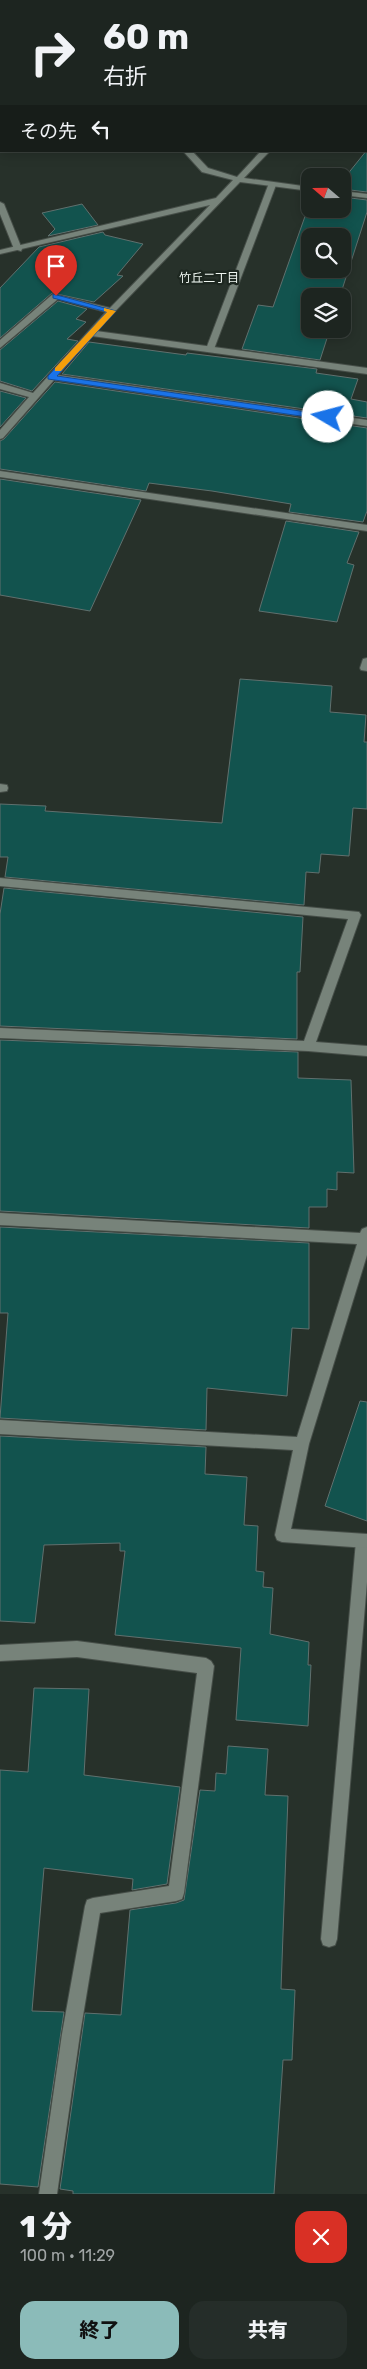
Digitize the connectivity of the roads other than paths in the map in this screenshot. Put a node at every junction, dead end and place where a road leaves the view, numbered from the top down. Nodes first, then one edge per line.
1 (188, 152) edge
2 (265, 152) edge
3 (240, 180) junction
4 (272, 185) junction
5 (301, 188) edge
6 (351, 194) edge
7 (367, 196) edge
8 (219, 200) junction
9 (0, 204) edge
10 (4, 225) edge
11 (18, 248) junction
12 (0, 252) edge
13 (112, 311) junction
14 (90, 333) junction
15 (0, 345) edge
16 (210, 349) junction
17 (366, 369) edge
18 (51, 377) junction
19 (0, 386) edge
20 (35, 396) junction
21 (367, 423) edge
22 (0, 436) edge
23 (0, 474) edge
24 (367, 528) edge
25 (0, 882) edge
26 (0, 1033) edge
27 (308, 1046) junction
28 (367, 1051) edge
29 (0, 1218) edge
30 (366, 1236) edge
31 (0, 1427) edge
32 (302, 1444) junction
33 (365, 1541) edge
34 (0, 1653) edge
35 (329, 1939) dead end
36 (48, 2194) edge

1 - 3 street
2 - 3 street
3 - 4 street
3 - 8 street
4 - 5 street
4 - 16 street
6 - 7 street
8 - 11 street
8 - 13 street
9 - 10 street
10 - 11 street
11 - 12 street
13 - 14 street
13 - 15 street
14 - 16 street
14 - 18 street
16 - 17 street
18 - 20 street
18 - 21 street
19 - 20 street
20 - 22 street
23 - 24 street
25 - 27 street
26 - 27 street
27 - 28 street
29 - 30 street
30 - 32 street
31 - 32 street
32 - 33 street
33 - 35 street
34 - 36 street

